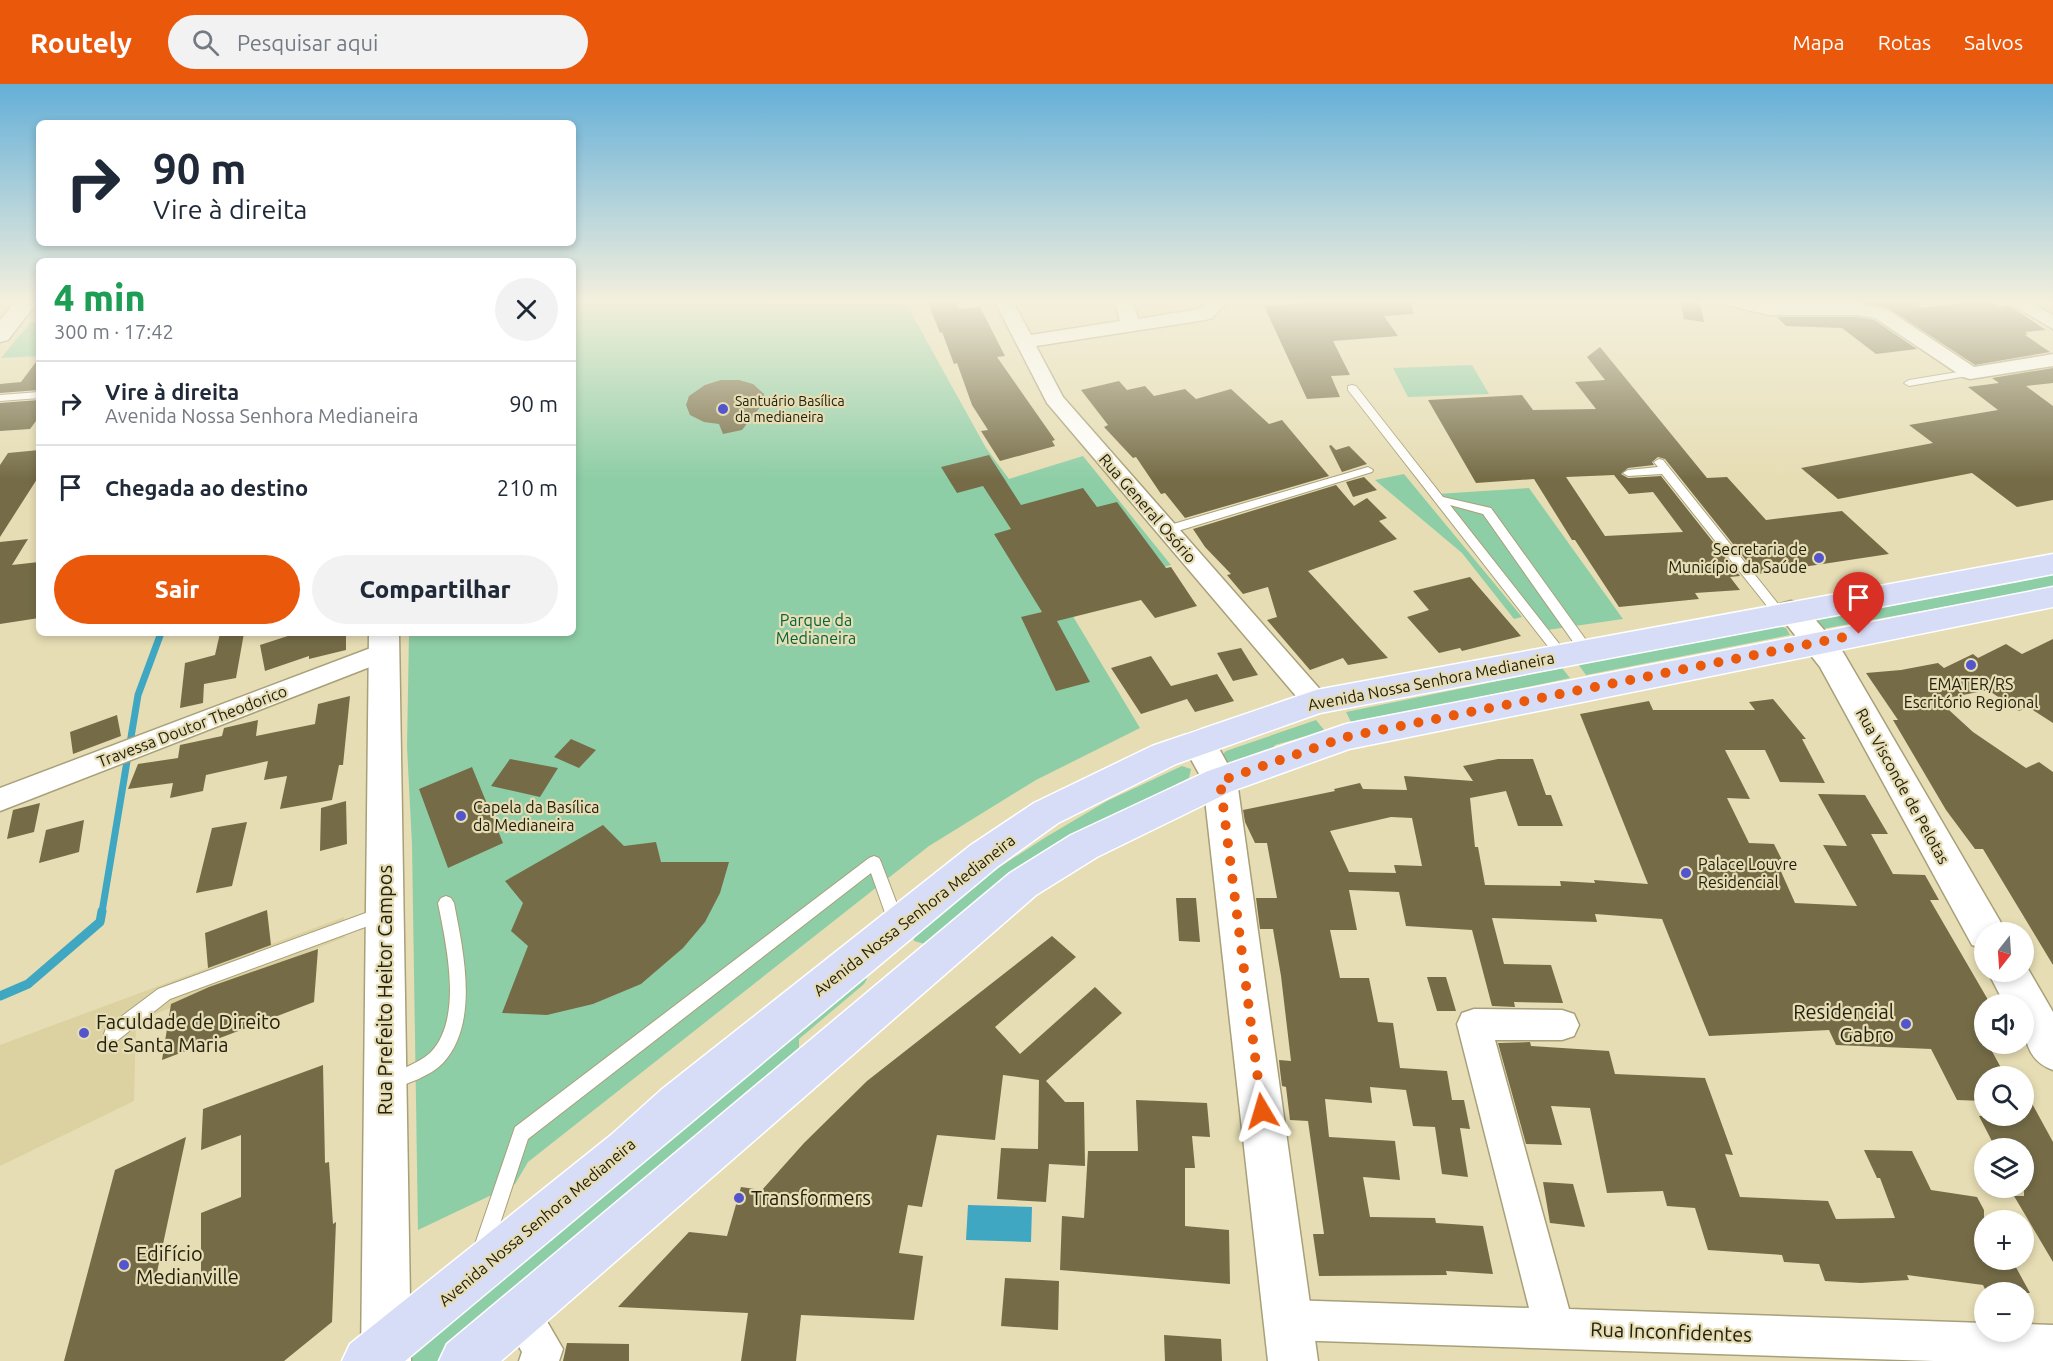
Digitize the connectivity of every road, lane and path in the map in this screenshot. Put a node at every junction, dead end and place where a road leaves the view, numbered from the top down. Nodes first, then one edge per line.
1 (1033, 360) edge
2 (1950, 360) edge
3 (2053, 360) edge
4 (1970, 373) junction
5 (1909, 383) dead end
6 (1352, 388) dead end
7 (36, 395) edge
8 (0, 398) edge
9 (1368, 470) dead end
10 (1628, 473) dead end
11 (1439, 499) junction
12 (1167, 530) junction
13 (2053, 564) edge
14 (2053, 597) edge
15 (1785, 612) junction
16 (1816, 642) junction
17 (384, 643) edge
18 (1574, 652) junction
19 (1316, 702) junction
20 (1346, 737) junction
21 (1199, 743) junction
22 (1220, 781) junction
23 (0, 800) edge
24 (446, 903) dead end
25 (385, 913) junction
26 (1980, 922) edge
27 (898, 927) junction
28 (2017, 982) edge
29 (2041, 1009) edge
30 (1562, 1026) dead end
31 (112, 1034) dead end
32 (2053, 1051) edge
33 (386, 1083) junction
34 (474, 1274) junction
35 (520, 1313) junction
36 (1554, 1328) junction
37 (1290, 1340) edge
38 (2053, 1345) edge
39 (380, 1356) edge
40 (464, 1361) edge
41 (539, 1361) edge

1 - 12 street, Rua General Osório
2 - 4 street
3 - 4 street
4 - 5 lane
6 - 11 lane
7 - 8 lane
9 - 12 lane
10 - 15 lane
11 - 18 lane
11 - 18 lane
12 - 19 street, Rua General Osório
13 - 15 main road, Avenida Nossa Senhora Medianeira
14 - 16 main road
15 - 16 street, Rua Visconde de Pelotas
15 - 18 main road, Avenida Nossa Senhora Medianeira
16 - 20 main road
16 - 26 street, Rua Visconde de Pelotas
17 - 23 street, Travessa Doutor Theodorico
17 - 25 street, Rua Prefeito Heitor Campos
18 - 19 main road, Avenida Nossa Senhora Medianeira
19 - 20 main road
19 - 21 main road, Avenida Nossa Senhora Medianeira
20 - 22 main road
21 - 22 street
21 - 27 main road, Avenida Nossa Senhora Medianeira
22 - 35 main road
22 - 37 street
24 - 33 lane
25 - 31 lane
25 - 33 street, Rua Prefeito Heitor Campos
27 - 34 main road, Avenida Nossa Senhora Medianeira
27 - 34 lane
28 - 29 street
29 - 32 street
30 - 36 street
33 - 39 street, Rua Prefeito Heitor Campos
34 - 39 main road, Avenida Nossa Senhora Medianeira
35 - 40 main road
35 - 41 street
36 - 37 street, Rua Inconfidentes
36 - 38 street, Rua Inconfidentes

